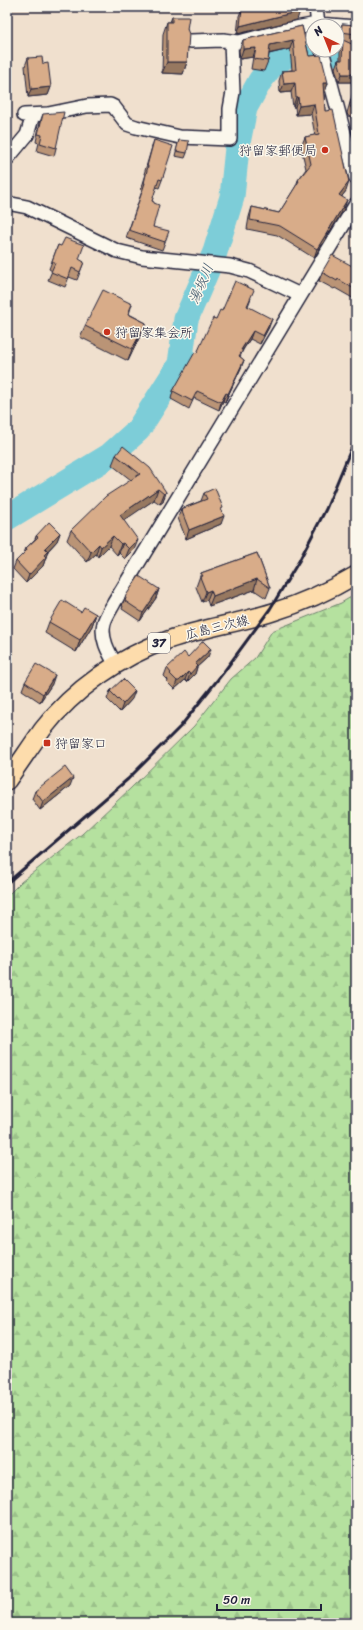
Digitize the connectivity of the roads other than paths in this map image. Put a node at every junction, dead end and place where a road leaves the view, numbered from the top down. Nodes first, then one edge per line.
1 (316, 7) edge
2 (317, 18) edge
3 (345, 26) edge
4 (305, 27) edge
5 (356, 27) edge
6 (191, 41) dead end
7 (231, 42) junction
8 (324, 58) edge
9 (7, 159) edge
10 (356, 178) edge
11 (7, 203) edge
12 (356, 204) edge
13 (300, 295) junction
14 (356, 575) edge
15 (116, 665) junction
16 (7, 781) edge

1 - 2 street
3 - 5 street
4 - 7 street
6 - 7 street
7 - 9 street
8 - 10 street
11 - 13 street
12 - 13 street
13 - 15 street
14 - 15 main road, 広島三次線 / 37
15 - 16 main road, 広島三次線 / 37

